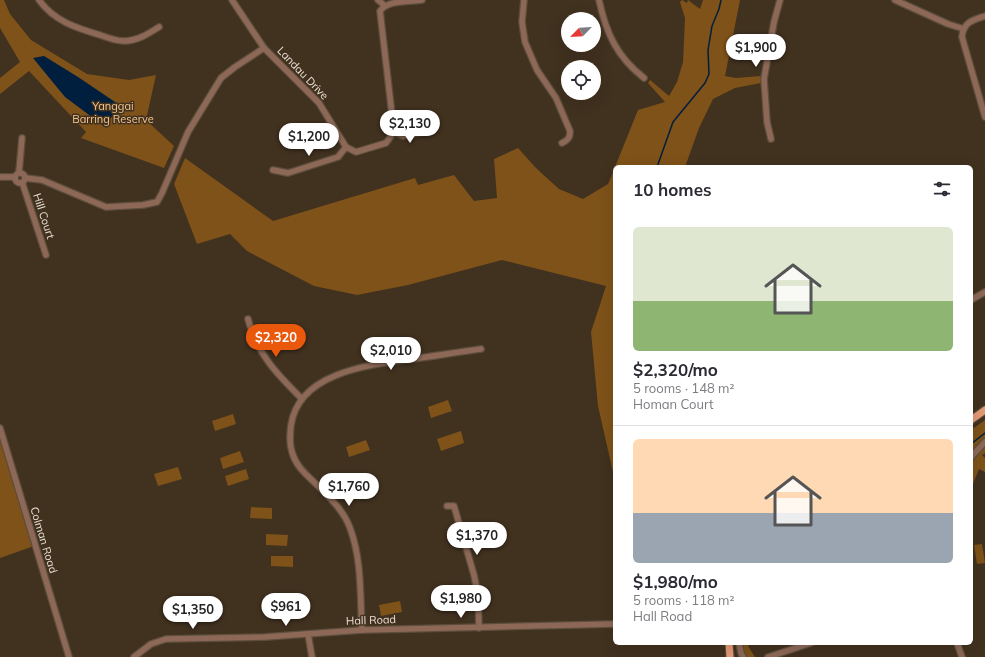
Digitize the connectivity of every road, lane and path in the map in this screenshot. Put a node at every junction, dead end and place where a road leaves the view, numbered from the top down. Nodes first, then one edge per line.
1 (39, 0) edge
2 (232, 0) edge
3 (378, 0) edge
4 (393, 0) edge
5 (422, 0) edge
6 (524, 0) edge
7 (599, 0) edge
8 (780, 0) edge
9 (895, 0) edge
10 (384, 5) junction
11 (985, 16) edge
12 (159, 28) dead end
13 (964, 29) junction
14 (264, 48) junction
15 (644, 78) dead end
16 (985, 116) edge
17 (428, 131) dead end
18 (394, 132) junction
19 (22, 138) dead end
20 (771, 139) dead end
21 (562, 143) dead end
22 (346, 147) junction
23 (273, 170) dead end
24 (17, 175) junction
25 (0, 177) edge
26 (24, 180) junction
27 (46, 255) dead end
28 (985, 292) edge
29 (973, 299) edge
30 (248, 319) dead end
31 (481, 349) dead end
32 (301, 398) junction
33 (985, 410) edge
34 (973, 419) edge
35 (0, 428) edge
36 (985, 442) edge
37 (973, 455) edge
38 (447, 506) dead end
39 (613, 624) edge
40 (479, 628) junction
41 (362, 630) junction
42 (308, 634) junction
43 (729, 645) edge
44 (739, 645) edge
45 (805, 645) edge
46 (958, 645) edge
47 (69, 657) edge
48 (134, 657) edge
49 (312, 657) edge
50 (730, 657) edge
51 (744, 657) edge
52 (768, 657) edge
53 (962, 657) edge

1 - 12 street
2 - 14 street
3 - 10 street
4 - 5 street
4 - 10 street
6 - 21 street
7 - 15 street
8 - 20 street
9 - 13 street
10 - 18 street
11 - 13 street
13 - 16 street
14 - 22 street, Landau Drive
14 - 26 street, Landau Drive
17 - 18 street
18 - 22 street
19 - 24 street
22 - 23 street
24 - 25 street
24 - 26 street
24 - 26 street
26 - 27 street, Hill Court
28 - 29 street
30 - 32 street
31 - 32 street
32 - 41 street
33 - 34 main road
35 - 47 street, Colman Road
36 - 37 street
38 - 40 street
39 - 40 street, Hall Road
40 - 41 street, Hall Road
41 - 42 street, Hall Road
42 - 48 street, Hall Road
42 - 49 street
43 - 50 main road
44 - 51 street
45 - 52 street
46 - 53 street

